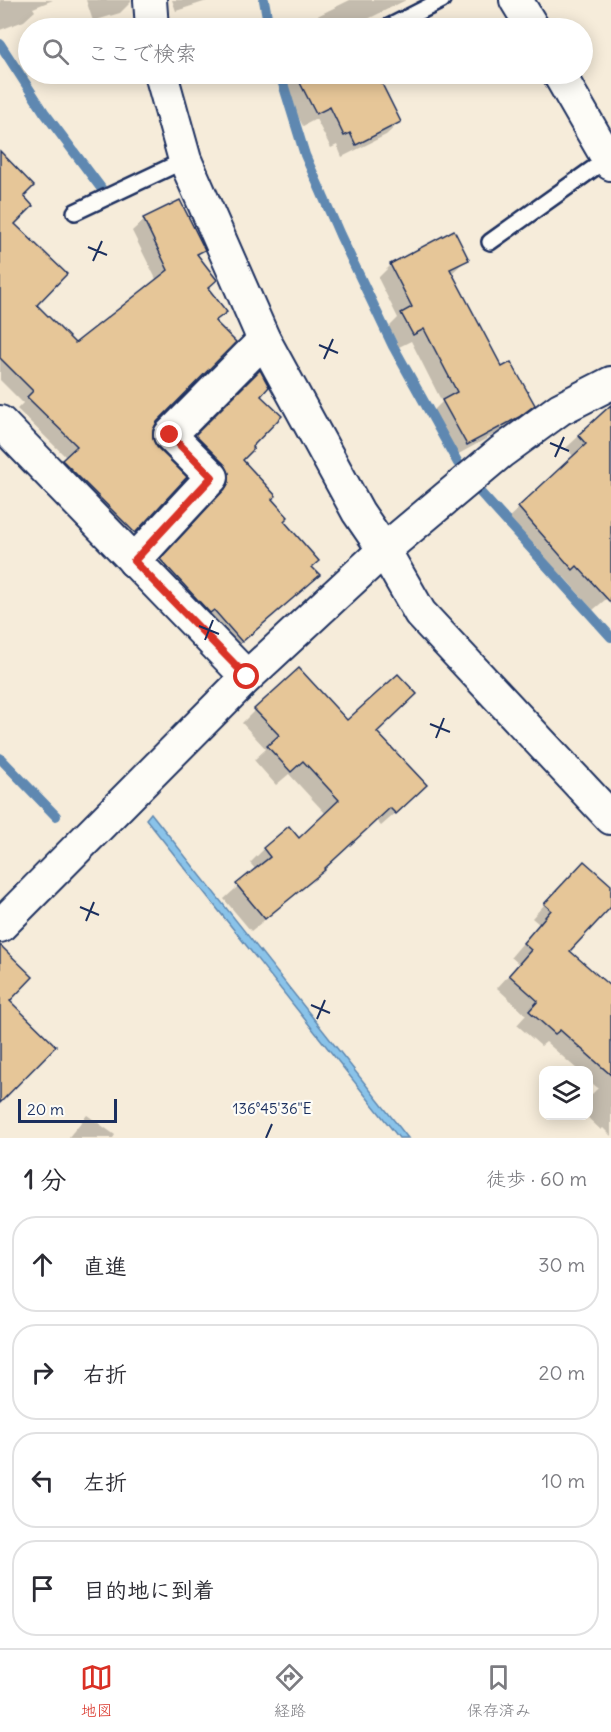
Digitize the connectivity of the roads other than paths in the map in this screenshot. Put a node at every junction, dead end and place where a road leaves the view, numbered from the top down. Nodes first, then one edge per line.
1 (150, 0) edge
2 (442, 0) edge
3 (516, 0) edge
4 (151, 18) edge
5 (407, 18) edge
6 (527, 18) edge
7 (164, 84) edge
8 (565, 84) edge
9 (184, 160) junction
10 (609, 161) edge
11 (75, 212) dead end
12 (490, 242) dead end
13 (264, 340) junction
14 (611, 384) edge
15 (0, 422) edge
16 (384, 550) junction
17 (134, 561) junction
18 (247, 677) junction
19 (611, 818) edge
20 (0, 926) edge

1 - 4 street
2 - 5 lane
3 - 6 street
7 - 9 street
8 - 10 street
9 - 11 lane
9 - 13 street
10 - 12 lane
13 - 16 street
13 - 17 street
14 - 16 street
15 - 17 street
16 - 18 street
16 - 19 street
17 - 18 street
18 - 20 street

